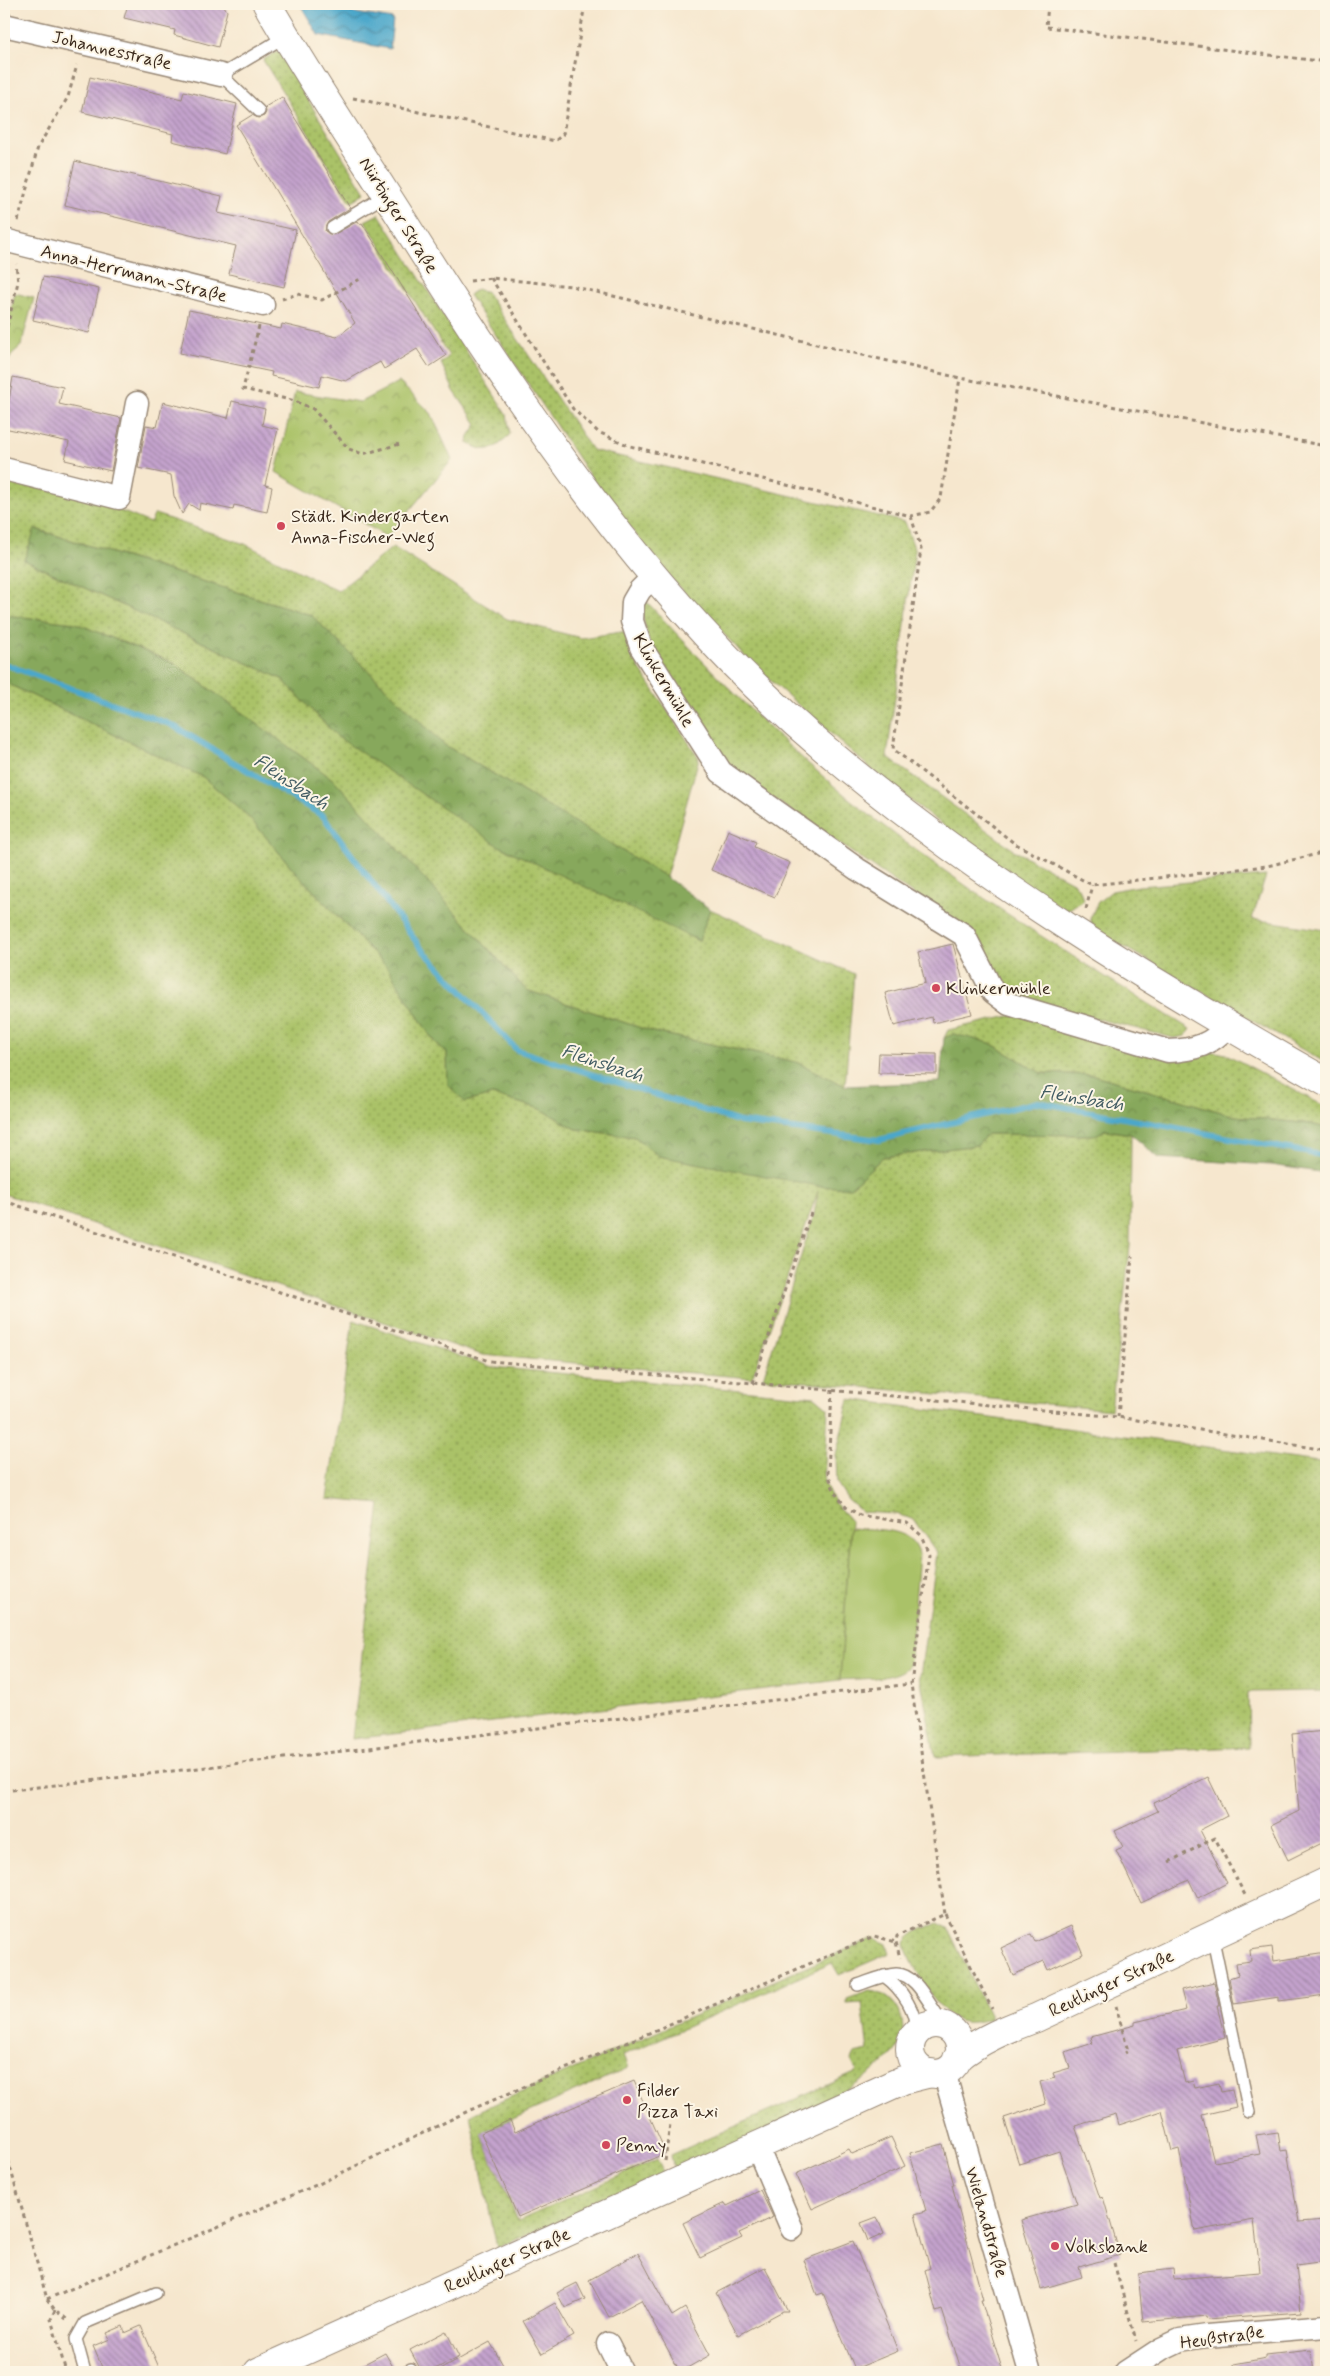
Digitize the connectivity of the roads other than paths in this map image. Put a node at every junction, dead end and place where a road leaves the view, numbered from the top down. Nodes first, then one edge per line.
1 (267, 4) edge
2 (4, 26) edge
3 (286, 36) junction
4 (221, 75) junction
5 (259, 112) dead end
6 (386, 195) junction
7 (332, 228) dead end
8 (8, 241) edge
9 (263, 305) road end
10 (137, 403) dead end
11 (4, 469) edge
12 (654, 576) junction
13 (1229, 1025) junction
14 (1326, 1082) edge
15 (1326, 1882) edge
16 (1212, 1935) junction
17 (884, 1976) junction
18 (858, 1984) dead end
19 (1008, 2028) junction
20 (950, 2029) junction
21 (912, 2040) junction
22 (944, 2068) junction
23 (851, 2103) junction
24 (1249, 2112) dead end
25 (757, 2147) junction
26 (792, 2229) dead end
27 (156, 2293) dead end
28 (1326, 2326) edge
29 (608, 2344) dead end
30 (1134, 2367) edge
31 (85, 2372) edge
32 (258, 2372) edge
33 (622, 2372) edge
34 (1030, 2372) edge

1 - 3 main road, Nürtinger Straße
2 - 4 street, Johannesstraße
3 - 4 lane
3 - 6 main road, Nürtinger Straße
4 - 5 lane
6 - 7 lane
6 - 12 main road, Nürtinger Straße
8 - 9 street, Anna-Herrmann-Straße
10 - 11 street
12 - 13 main road, Nürtinger Straße
12 - 13 street, Klinkermühle
13 - 14 main road, Nürtinger Straße
15 - 16 main road, Reutlinger Straße
16 - 19 main road, Reutlinger Straße
16 - 24 lane
17 - 18 lane
17 - 20 lane
17 - 21 lane
19 - 20 main road, Reutlinger Straße
19 - 22 main road, Reutlinger Straße
20 - 21 main road
20 - 22 main road
21 - 22 main road
21 - 23 main road, Reutlinger Straße
22 - 23 main road, Reutlinger Straße
22 - 34 street, Wielandstraße
23 - 25 main road, Reutlinger Straße
25 - 26 street
25 - 32 main road, Reutlinger Straße
27 - 31 lane
28 - 30 street, Heußstraße
29 - 33 street

